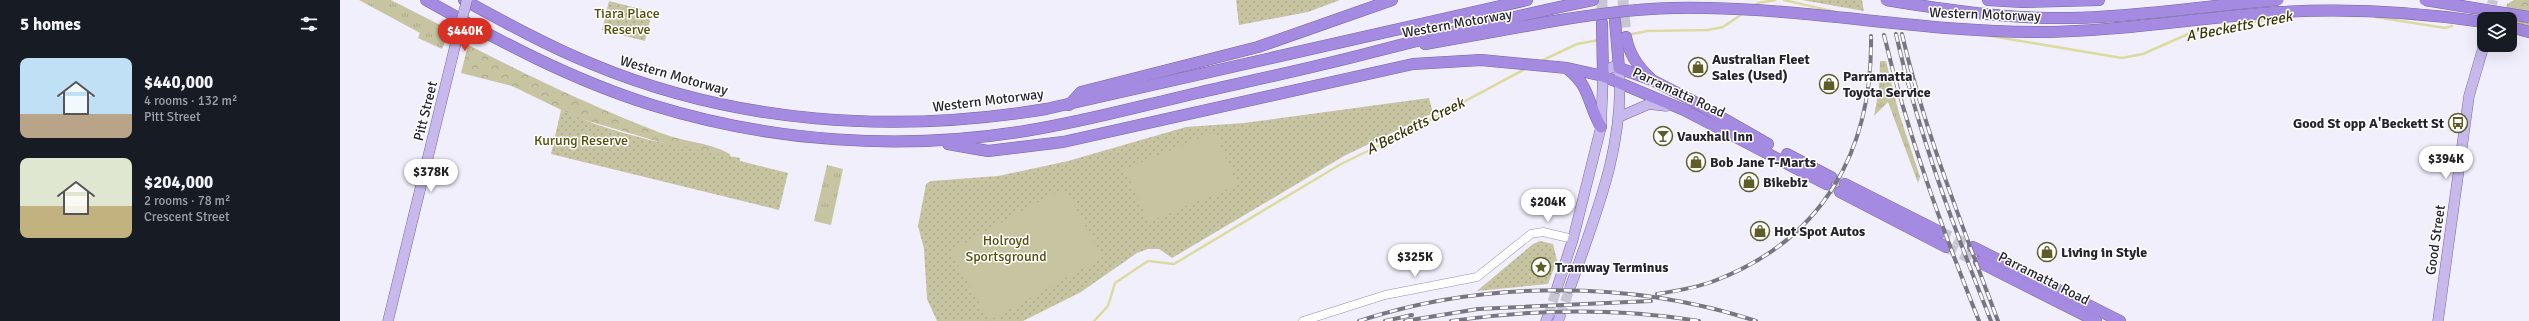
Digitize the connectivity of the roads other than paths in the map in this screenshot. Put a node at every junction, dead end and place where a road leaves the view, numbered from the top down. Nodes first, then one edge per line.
1 (426, 0) edge
2 (465, 0) edge
3 (1392, 0) edge
4 (1527, 0) edge
5 (1594, 0) edge
6 (1886, 0) edge
7 (1988, 0) edge
8 (2099, 0) edge
9 (2278, 0) edge
10 (2425, 0) edge
11 (2529, 17) edge
12 (1615, 21) tunnel mouth
13 (2477, 21) edge
14 (1602, 24) tunnel mouth
15 (2517, 29) edge
16 (2529, 32) edge
17 (1626, 37) tunnel mouth
18 (2482, 52) edge
19 (1367, 54) junction
20 (1618, 63) junction
21 (1567, 68) junction
22 (1603, 74) junction
23 (1652, 80) junction
24 (1620, 82) junction
25 (1069, 105) junction
26 (1684, 110) junction
27 (1619, 117) junction
28 (1601, 127) junction
29 (928, 141) junction
30 (1602, 196) junction
31 (1940, 232) tunnel mouth
32 (1573, 239) junction
33 (1946, 247) tunnel mouth
34 (1973, 247) tunnel mouth
35 (1979, 262) tunnel mouth
36 (1558, 288) tunnel mouth
37 (1570, 288) tunnel mouth
38 (388, 321) edge
39 (1304, 321) edge
40 (2096, 321) edge
41 (2120, 321) edge
42 (2438, 321) edge

1 - 29 highway, Western Motorway
2 - 25 highway, Western Motorway
2 - 38 main road, Pitt Street, bridge
3 - 25 highway
4 - 25 highway, Western Motorway
5 - 19 highway, Western Motorway
6 - 9 highway, Western Motorway, bridge
7 - 8 highway, Western Motorway
10 - 11 highway, bridge
12 - 20 highway
13 - 19 highway, Western Motorway, bridge
14 - 22 highway
15 - 16 highway
17 - 23 highway
18 - 42 main road, Good Street
19 - 29 highway, Western Motorway
20 - 22 main road, Parramatta Road
20 - 23 highway, Parramatta Road
20 - 24 main road
21 - 22 highway
21 - 28 highway
21 - 29 highway
22 - 24 highway, Parramatta Road
22 - 28 main road
23 - 26 highway, Parramatta Road
24 - 26 highway, Parramatta Road
24 - 27 main road
26 - 27 main road
27 - 30 main road
28 - 32 main road
30 - 32 main road
30 - 37 main road
31 - 33 highway
32 - 36 main road
32 - 39 street
34 - 41 highway, Parramatta Road
35 - 40 highway, Parramatta Road

